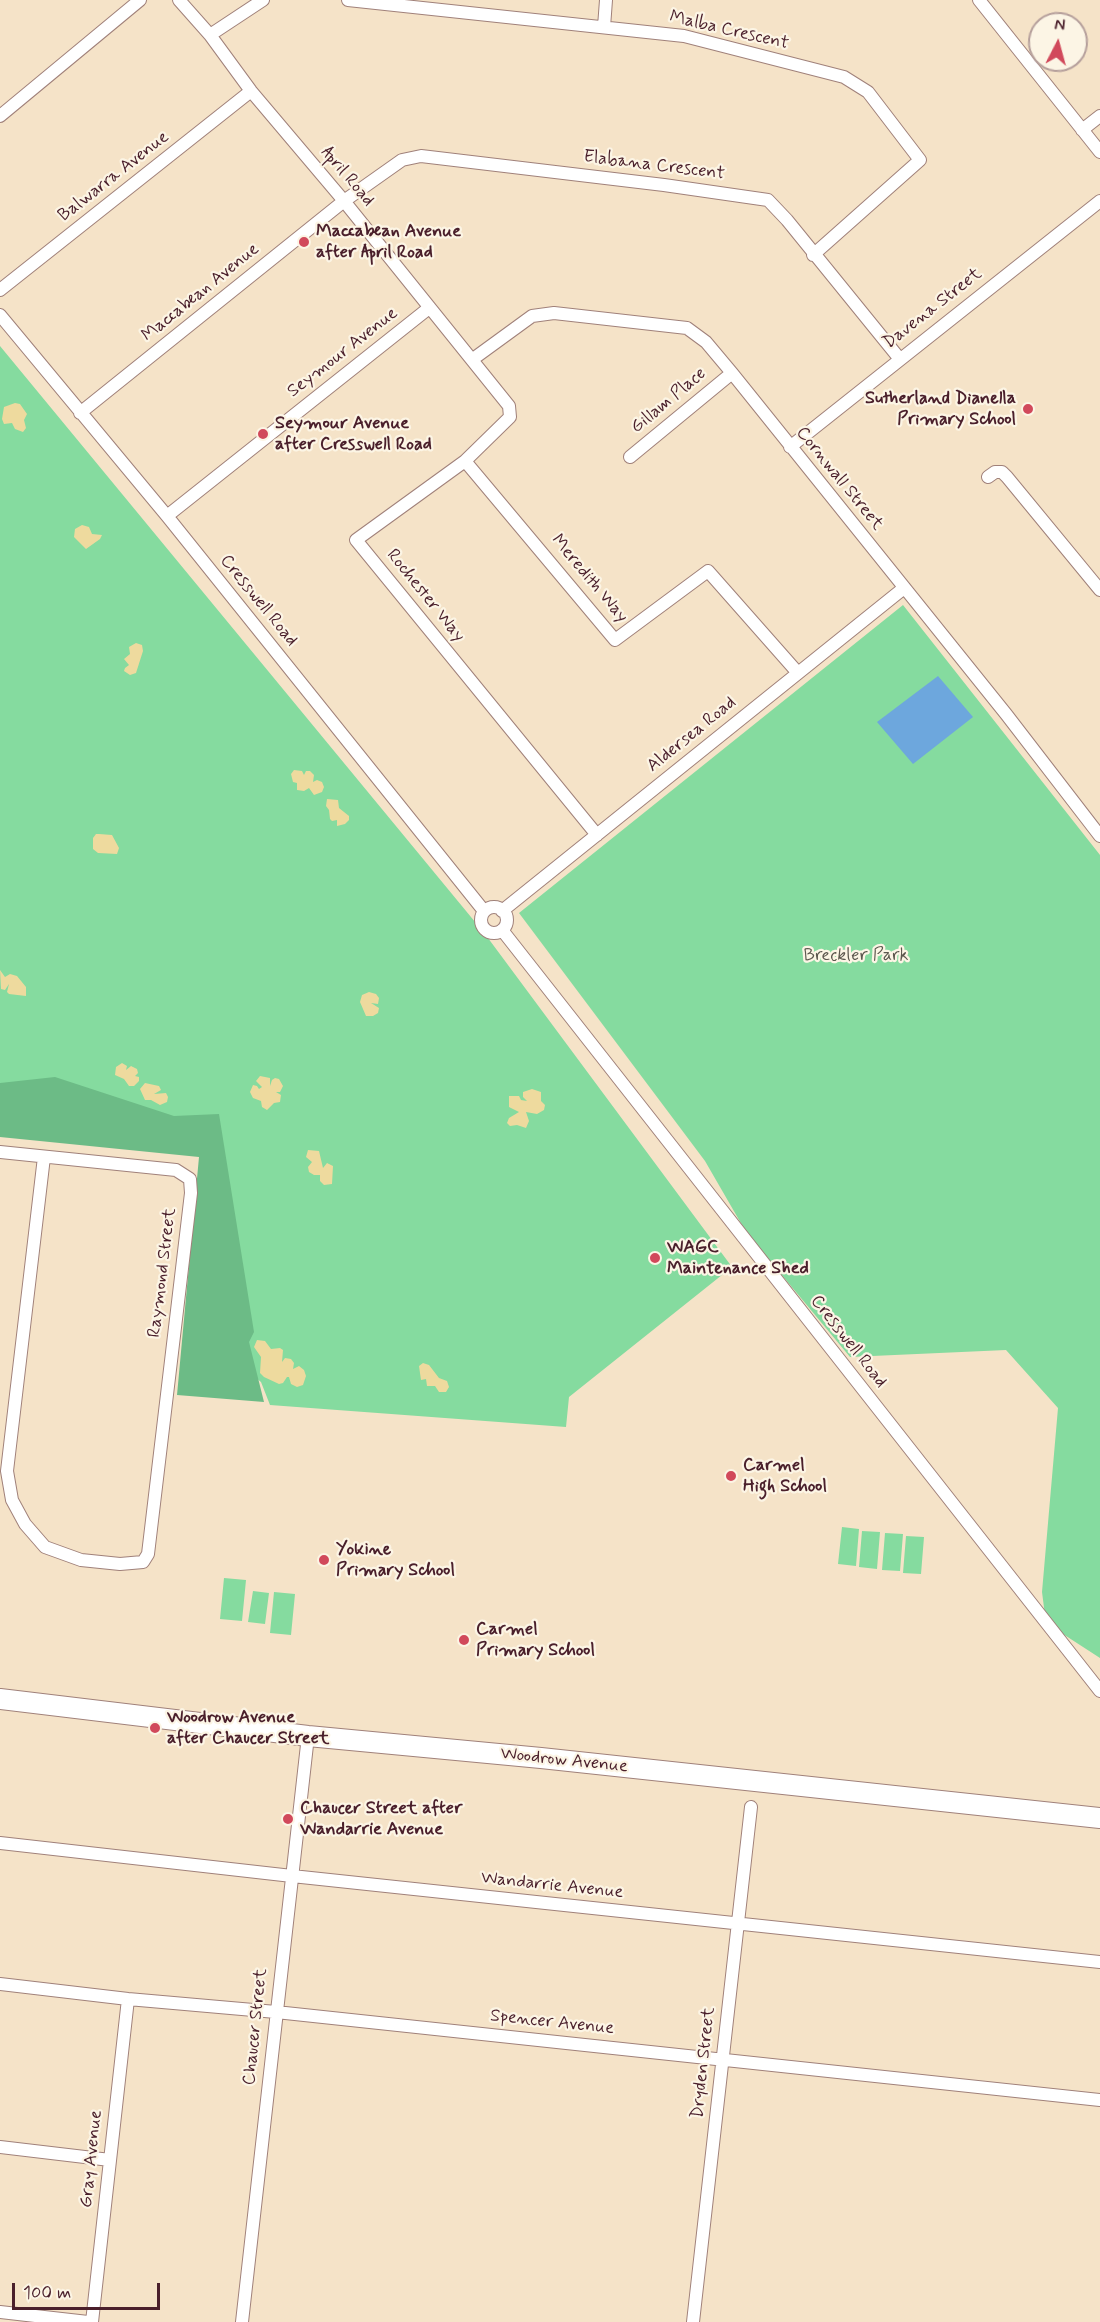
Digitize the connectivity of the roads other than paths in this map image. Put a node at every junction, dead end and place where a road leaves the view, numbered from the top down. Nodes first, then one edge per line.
1 (140, 0) edge
2 (180, 0) edge
3 (263, 0) edge
4 (348, 0) edge
5 (606, 0) edge
6 (979, 0) edge
7 (604, 27) junction
8 (210, 35) junction
9 (250, 91) junction
10 (0, 116) edge
11 (1100, 116) edge
12 (1082, 130) junction
13 (1100, 152) edge
14 (344, 201) junction
15 (1100, 201) edge
16 (813, 255) junction
17 (0, 290) edge
18 (429, 308) junction
19 (0, 315) edge
20 (899, 358) junction
21 (473, 359) junction
22 (732, 373) junction
23 (509, 406) joint
24 (80, 413) junction
25 (790, 447) junction
26 (630, 457) dead end
27 (465, 460) junction
28 (988, 477) dead end
29 (167, 516) junction
30 (904, 588) junction
31 (1100, 590) edge
32 (798, 673) junction
33 (597, 835) junction
34 (1100, 836) edge
35 (484, 911) junction
36 (502, 911) junction
37 (502, 930) junction
38 (0, 1152) edge
39 (44, 1157) junction
40 (0, 1686) edge
41 (1100, 1691) edge
42 (0, 1700) edge
43 (28, 1702) junction
44 (308, 1736) junction
45 (751, 1807) dead end
46 (1100, 1818) edge
47 (0, 1843) edge
48 (292, 1876) junction
49 (738, 1924) junction
50 (1100, 1962) edge
51 (0, 1984) edge
52 (128, 1999) junction
53 (276, 2012) junction
54 (722, 2059) junction
55 (1100, 2100) edge
56 (0, 2147) edge
57 (110, 2160) junction
58 (0, 2312) edge
59 (90, 2322) edge
60 (242, 2322) edge
61 (693, 2322) edge

1 - 10 street
2 - 8 street, April Road
3 - 8 street
4 - 7 street, Malba Crescent
5 - 7 street
6 - 12 street
7 - 16 street, Malba Crescent
8 - 9 street, April Road
9 - 14 street, April Road
9 - 17 street, Balwarra Avenue
11 - 12 street
12 - 13 street
14 - 16 street, Elabana Crescent
14 - 18 street, April Road
14 - 24 street, Maccabean Avenue
15 - 20 street, Davena Street
16 - 20 street, Elabana Crescent
18 - 21 street, April Road
18 - 29 street, Seymour Avenue
19 - 24 street, Cresswell Road
20 - 25 street, Davena Street
21 - 22 street, Cornwall Street
21 - 23 street, April Road
22 - 25 street, Cornwall Street
22 - 26 street, Gillam Place
23 - 27 street, Rochester Way
24 - 29 street, Cresswell Road
25 - 30 street, Cornwall Street
27 - 32 street, Meredith Way
27 - 33 street, Rochester Way
28 - 31 street
29 - 35 street, Cresswell Road
30 - 32 street, Aldersea Road
30 - 34 street, Cornwall Street
32 - 33 street, Aldersea Road
33 - 36 street, Aldersea Road
35 - 36 street
35 - 37 street, Cresswell Road
36 - 37 street
37 - 41 street, Cresswell Road
38 - 39 street, Raymond Street
39 - 39 street, Raymond Street
40 - 43 main road, Woodrow Avenue
42 - 43 main road, Woodrow Avenue
43 - 44 main road, Woodrow Avenue
44 - 46 main road, Woodrow Avenue
44 - 48 street, Chaucer Street
45 - 49 street, Dryden Street
47 - 48 street, Wandarrie Avenue
48 - 49 street, Wandarrie Avenue
48 - 53 street, Chaucer Street
49 - 50 street, Wandarrie Avenue
49 - 54 street, Dryden Street
51 - 52 street, Spencer Avenue
52 - 53 street, Spencer Avenue
52 - 57 street, Gray Avenue
53 - 54 street, Spencer Avenue
53 - 60 street, Chaucer Street
54 - 55 street, Spencer Avenue
54 - 61 street, Dryden Street
56 - 57 street
57 - 59 street, Gray Avenue
58 - 59 street

